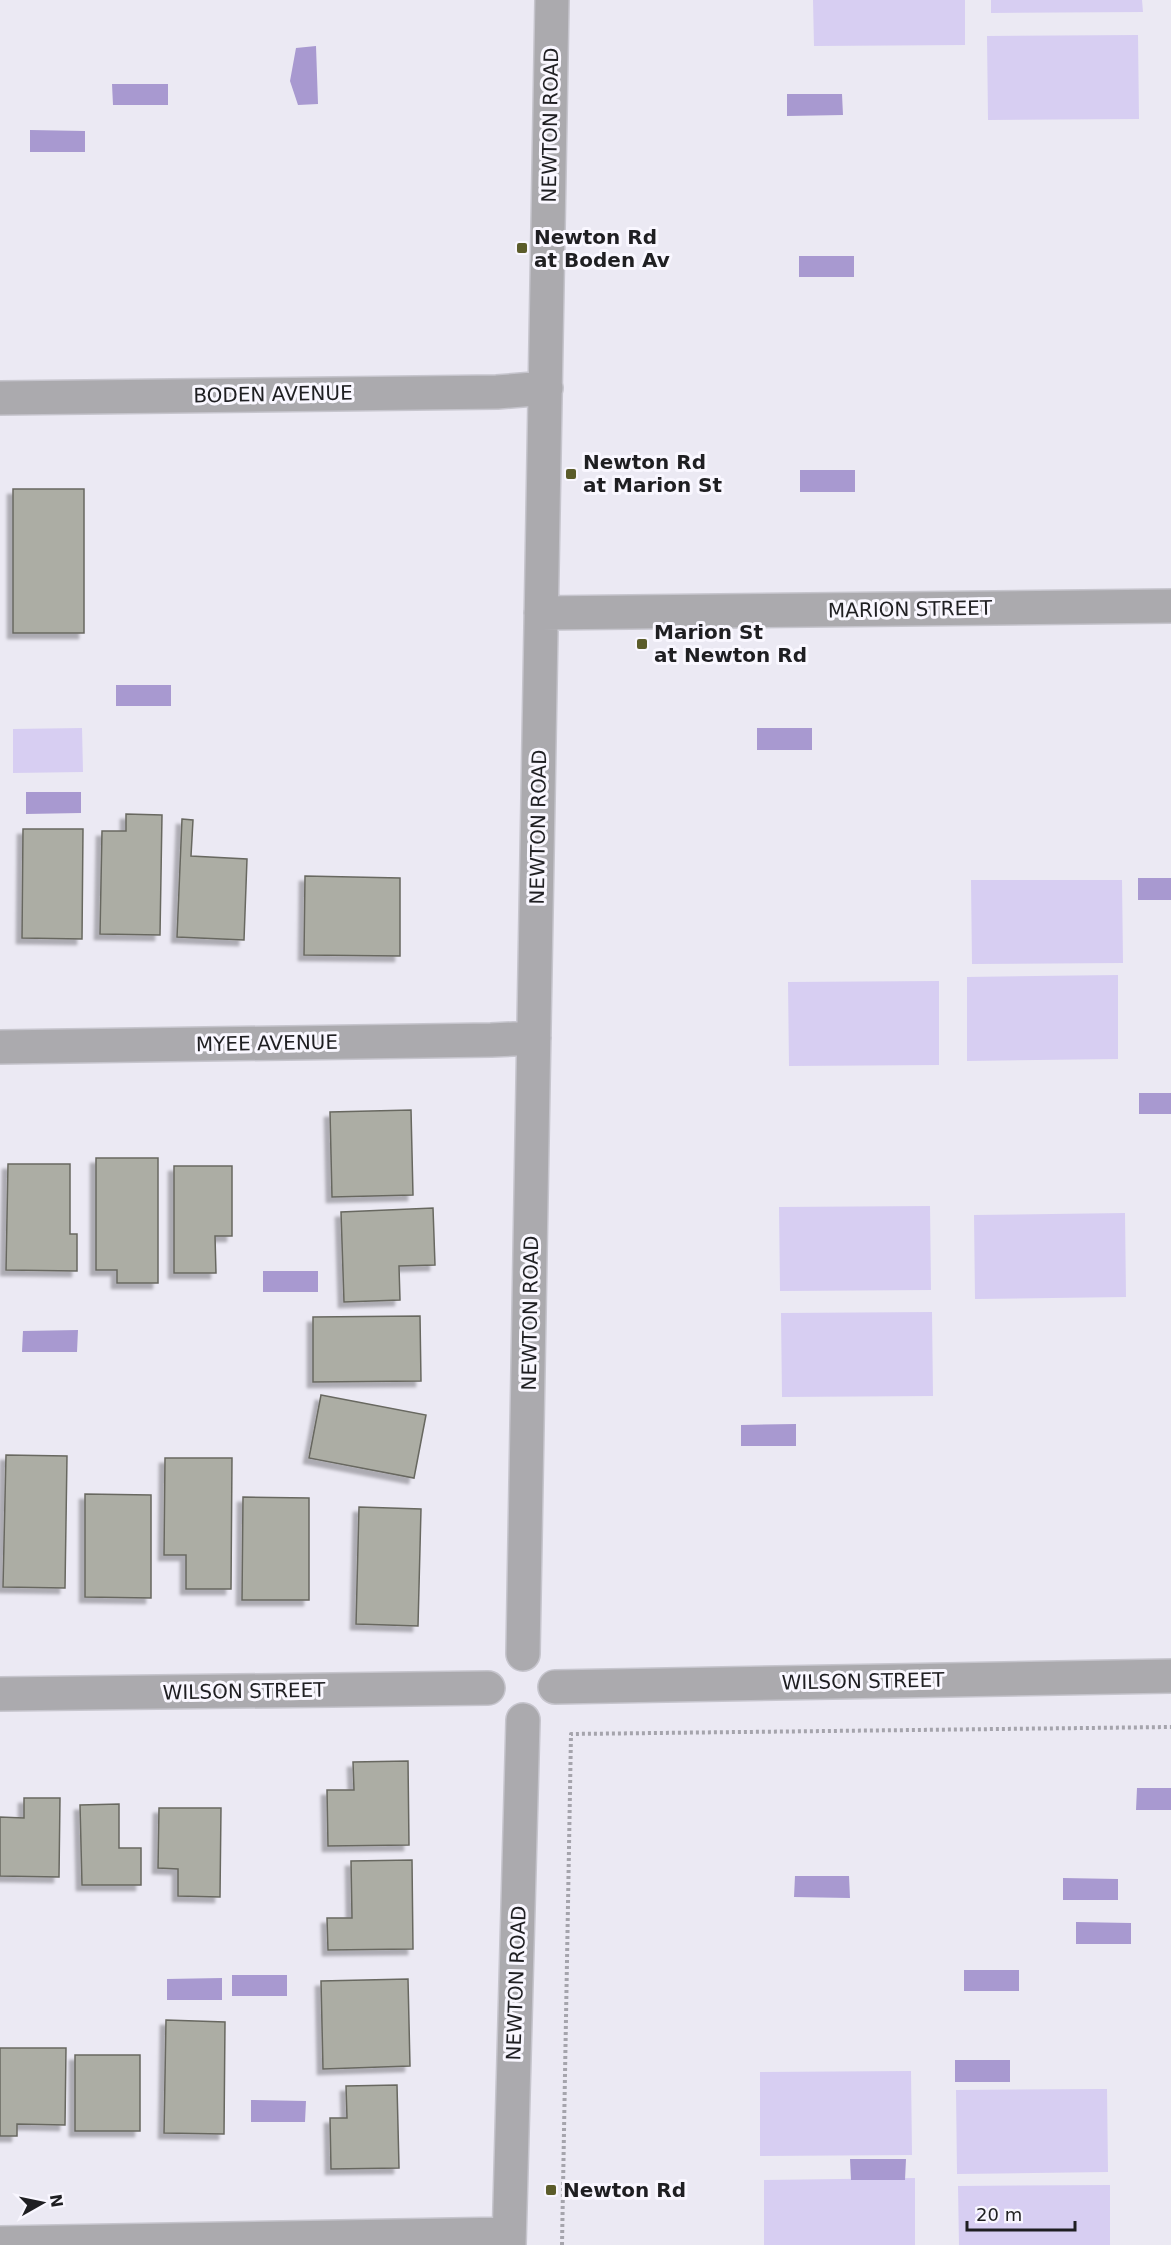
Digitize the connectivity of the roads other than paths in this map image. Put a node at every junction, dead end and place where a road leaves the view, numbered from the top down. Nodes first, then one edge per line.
1 (552, 0) edge
2 (546, 388) junction
3 (0, 398) edge
4 (1171, 606) edge
5 (541, 613) junction
6 (534, 1038) junction
7 (0, 1047) edge
8 (524, 1654) junction
9 (1171, 1676) edge
10 (555, 1687) junction
11 (488, 1688) junction
12 (0, 1694) edge
13 (522, 1720) junction
14 (509, 2240) edge
15 (0, 2243) edge

1 - 2 street, NEWTON ROAD
2 - 3 street, BODEN AVENUE
2 - 5 street, NEWTON ROAD
4 - 5 street, MARION STREET
5 - 6 street, NEWTON ROAD
6 - 7 street, MYEE AVENUE
6 - 8 street, NEWTON ROAD
8 - 10 street
8 - 11 street
9 - 10 street, WILSON STREET
10 - 13 street
11 - 12 street, WILSON STREET
11 - 13 street
13 - 14 street, NEWTON ROAD
14 - 15 street

